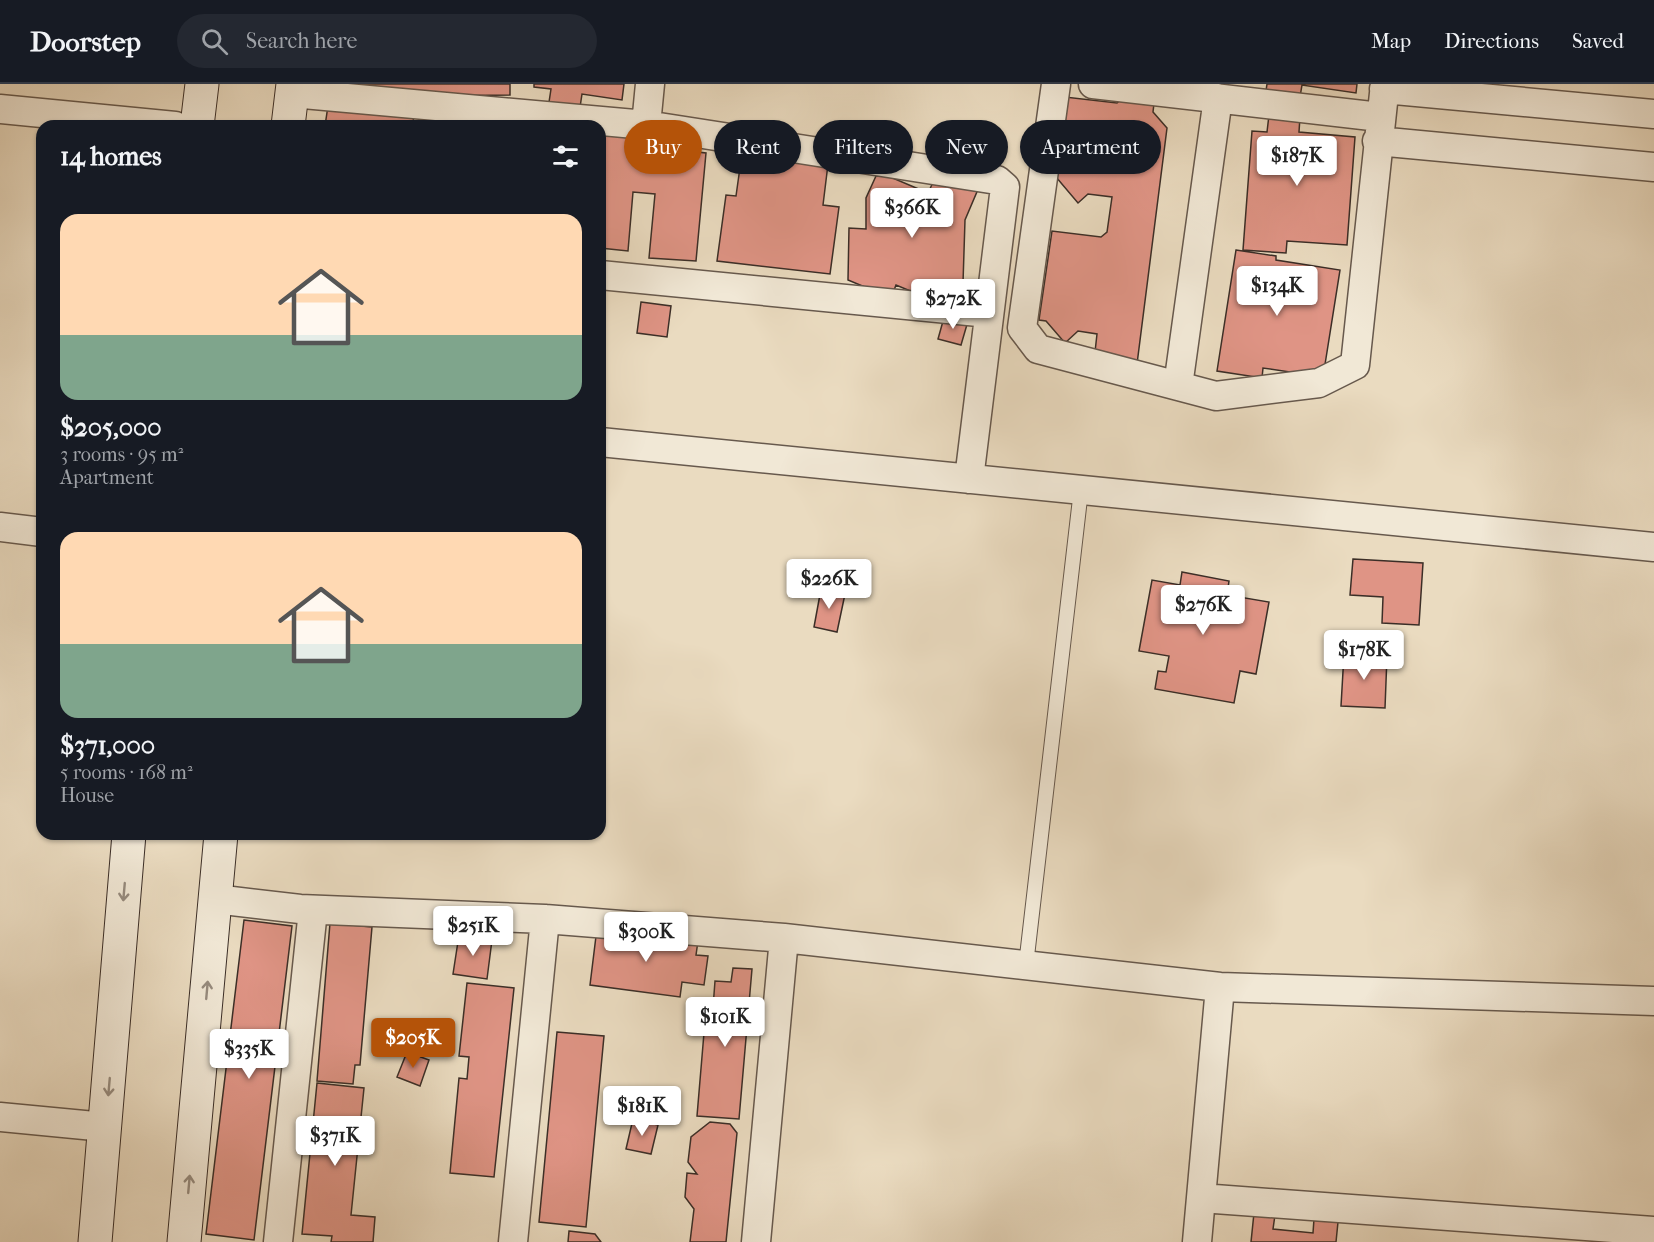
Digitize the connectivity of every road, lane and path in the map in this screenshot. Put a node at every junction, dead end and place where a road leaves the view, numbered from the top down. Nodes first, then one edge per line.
1 (202, 84) edge
2 (650, 84) edge
3 (1056, 84) edge
4 (1093, 84) edge
5 (292, 88) edge
6 (1218, 98) junction
7 (1381, 108) edge
8 (0, 109) edge
9 (1654, 114) edge
10 (113, 120) edge
11 (198, 120) edge
12 (289, 120) edge
13 (598, 120) edge
14 (646, 120) edge
15 (606, 121) edge
16 (624, 123) edge
17 (702, 134) edge
18 (1654, 167) edge
19 (606, 276) edge
20 (989, 312) junction
21 (1178, 386) junction
22 (606, 443) edge
23 (969, 479) junction
24 (1081, 490) junction
25 (0, 527) edge
26 (36, 531) edge
27 (1654, 547) edge
28 (129, 840) edge
29 (220, 840) edge
30 (215, 899) junction
31 (313, 910) junction
32 (545, 919) junction
33 (784, 938) junction
34 (1026, 965) junction
35 (1220, 987) junction
36 (1654, 1000) edge
37 (0, 1117) edge
38 (105, 1127) junction
39 (1201, 1198) junction
40 (1654, 1231) edge
41 (95, 1242) edge
42 (184, 1242) edge
43 (278, 1242) edge
44 (513, 1242) edge
45 (756, 1242) edge
46 (1197, 1242) edge

1 - 11 street
2 - 14 street
3 - 21 street
4 - 6 street
5 - 12 street
5 - 13 street
6 - 7 street
6 - 21 street
7 - 9 street
7 - 18 street
7 - 21 street
8 - 10 street
15 - 16 street
17 - 20 street
19 - 20 street
20 - 23 street
22 - 23 street
23 - 24 street
24 - 27 street
24 - 34 lane
25 - 26 street
28 -> 38 street
29 - 30 street
30 - 31 street
42 -> 30 street
31 - 32 street
31 - 43 street
32 - 33 street
32 - 44 street
33 - 34 street
33 - 45 street
34 - 35 street
35 - 36 street
35 - 39 street
37 - 38 street
38 - 41 street
39 - 40 street
39 - 46 street

